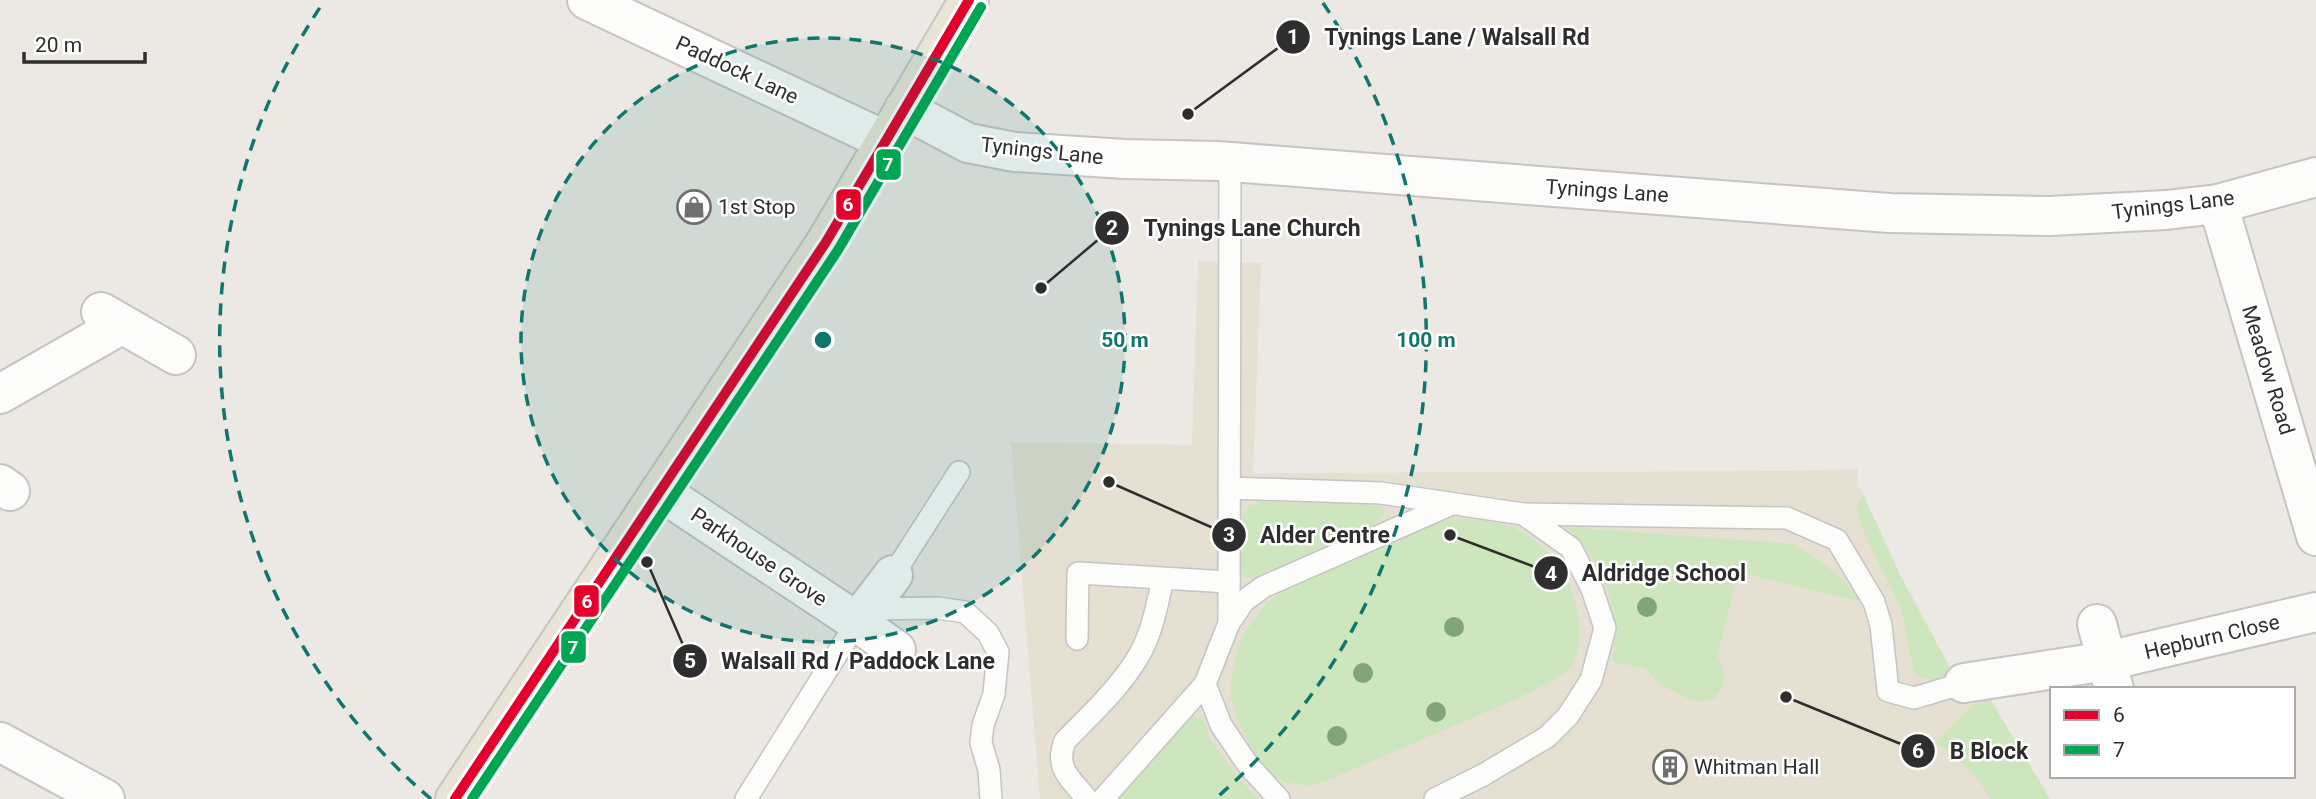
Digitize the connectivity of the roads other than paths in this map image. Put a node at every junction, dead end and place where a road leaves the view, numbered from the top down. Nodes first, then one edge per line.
1 (587, 0) edge
2 (969, 0) edge
3 (895, 125) junction
4 (1230, 162) junction
5 (2316, 177) edge
6 (2218, 204) junction
7 (176, 355) dead end
8 (0, 394) edge
9 (959, 472) dead end
10 (1229, 488) junction
11 (660, 491) junction
12 (1453, 503) junction
13 (1523, 514) junction
14 (2316, 536) edge
15 (893, 575) joint
16 (1163, 579) junction
17 (1229, 582) junction
18 (2316, 612) edge
19 (862, 616) junction
20 (1230, 623) junction
21 (2098, 624) dead end
22 (1077, 639) dead end
23 (896, 650) dead end
24 (2110, 675) edge
25 (1964, 683) joint
26 (1205, 684) junction
27 (0, 742) edge
28 (105, 799) edge
29 (455, 799) edge
30 (746, 799) edge
31 (991, 799) edge
32 (1087, 799) edge
33 (1103, 799) edge
34 (1279, 799) edge
35 (1435, 799) edge

1 - 3 street, Paddock Lane
2 - 3 main road
3 - 4 street, Tynings Lane
3 - 11 main road
4 - 6 street, Tynings Lane
4 - 10 lane
5 - 6 street, Tynings Lane
6 - 14 street, Meadow Road
7 - 8 street
9 - 15 lane
10 - 12 lane
10 - 17 lane
11 - 19 street, Parkhouse Grove
11 - 29 main road
12 - 13 lane
12 - 20 lane
13 - 25 lane
13 - 35 lane
15 - 19 street
16 - 17 lane
16 - 22 lane
16 - 32 lane
17 - 20 lane
18 - 24 street, Hepburn Close
19 - 23 street, Parkhouse Grove
19 - 30 lane
19 - 31 lane
20 - 26 lane
21 - 24 street
24 - 25 street, Hepburn Close
26 - 33 lane
26 - 34 lane
27 - 28 street

